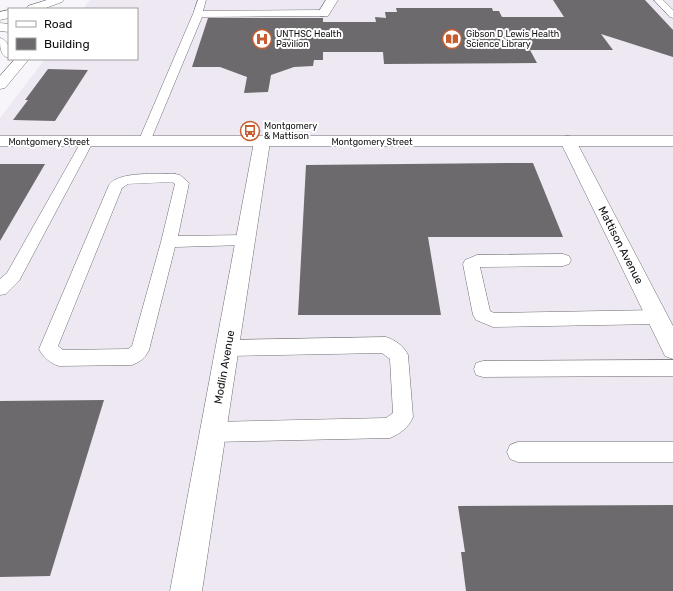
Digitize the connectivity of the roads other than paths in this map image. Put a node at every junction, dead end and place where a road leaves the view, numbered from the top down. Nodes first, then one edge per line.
1 (202, 0) edge
2 (332, 0) edge
3 (658, 0) edge
4 (64, 4) edge
5 (38, 8) edge
6 (671, 11) edge
7 (324, 13) joint
8 (198, 14) junction
9 (0, 42) edge
10 (8, 51) edge
11 (14, 60) edge
12 (0, 85) edge
13 (0, 141) edge
14 (568, 141) junction
15 (673, 141) edge
16 (87, 142) junction
17 (144, 142) junction
18 (262, 142) junction
19 (245, 240) junction
20 (169, 242) junction
21 (563, 260) dead end
22 (0, 289) edge
23 (656, 317) junction
24 (227, 348) junction
25 (673, 348) edge
26 (673, 368) edge
27 (483, 369) dead end
28 (213, 432) junction
29 (518, 452) dead end
30 (673, 452) edge
31 (186, 591) edge

1 - 8 lane
2 - 7 street
3 - 6 lane
4 - 5 street
7 - 8 lane
8 - 17 lane
9 - 10 street
11 - 12 street
13 - 16 street, Montgomery Street
14 - 15 street, Montgomery Street
14 - 18 street, Montgomery Street
14 - 23 street, Mattison Avenue
16 - 17 street, Montgomery Street
16 - 22 lane
17 - 18 street, Montgomery Street
18 - 19 street, Modlin Avenue
19 - 20 lane
19 - 24 street, Modlin Avenue
20 - 20 lane
21 - 23 lane
23 - 25 street, Mattison Avenue
24 - 28 street, Modlin Avenue
24 - 28 lane
26 - 27 lane
28 - 31 street, Modlin Avenue
29 - 30 lane

